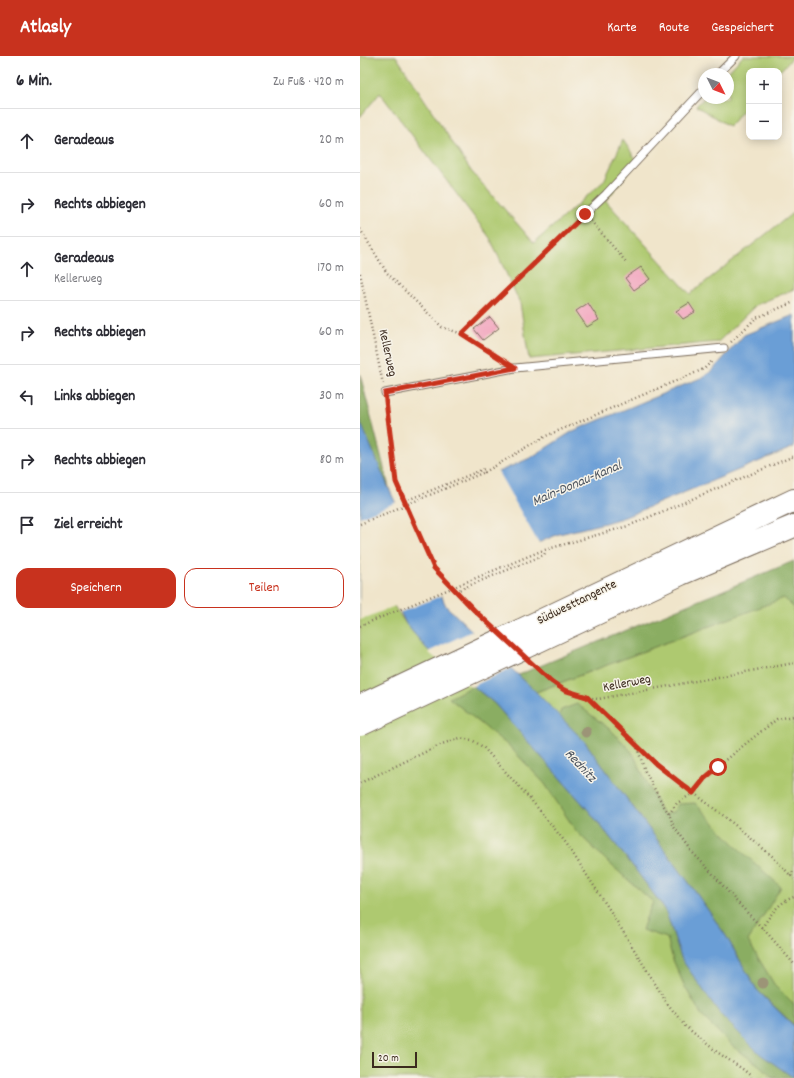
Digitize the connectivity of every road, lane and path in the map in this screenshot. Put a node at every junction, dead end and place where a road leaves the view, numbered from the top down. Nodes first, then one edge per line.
1 (736, 56) edge
2 (724, 68) edge
3 (698, 95) edge
4 (585, 214) junction
5 (360, 230) edge
6 (626, 263) dead end
7 (360, 273) edge
8 (794, 302) edge
9 (462, 334) junction
10 (724, 348) junction
11 (515, 368) junction
12 (385, 393) junction
13 (794, 456) edge
14 (485, 472) junction
15 (794, 485) edge
16 (794, 500) edge
17 (405, 501) junction
18 (360, 524) edge
19 (742, 524) junction
20 (794, 526) edge
21 (547, 550) junction
22 (456, 591) junction
23 (490, 625) dead end
24 (360, 626) edge
25 (527, 645) junction
26 (794, 663) edge
27 (587, 697) junction
28 (360, 706) edge
29 (794, 716) edge
30 (360, 725) edge
31 (636, 744) junction
32 (360, 783) edge
33 (693, 793) junction
34 (669, 814) junction
35 (794, 870) edge
36 (790, 876) junction
37 (794, 879) edge
38 (794, 897) edge
39 (762, 928) junction
40 (794, 964) edge
41 (753, 1078) edge

1 - 2 lane
3 - 4 lane
4 - 6 path
4 - 9 path
5 - 9 path
7 - 12 path, Kellerweg
8 - 10 path
9 - 11 path
10 - 11 lane
10 - 14 path
11 - 12 lane
12 - 17 path, Kellerweg
13 - 21 path
14 - 17 path
14 - 18 path, bridge
15 - 19 highway
16 - 19 highway, Südwesttangente
17 - 22 path, Kellerweg
19 - 25 highway, Südwesttangente
20 - 25 highway, Südwesttangente
21 - 22 path
21 - 24 path, bridge
22 - 23 path, Kellerweg
25 - 27 path, Kellerweg
25 - 28 highway, Südwesttangente, bridge
25 - 30 highway, Südwesttangente, bridge
26 - 27 path, Kellerweg
27 - 31 path
29 - 33 path
31 - 33 path
31 - 34 path
32 - 41 path
33 - 34 path
33 - 36 path
34 - 39 path
35 - 36 path
36 - 37 path
38 - 39 path
39 - 40 path

